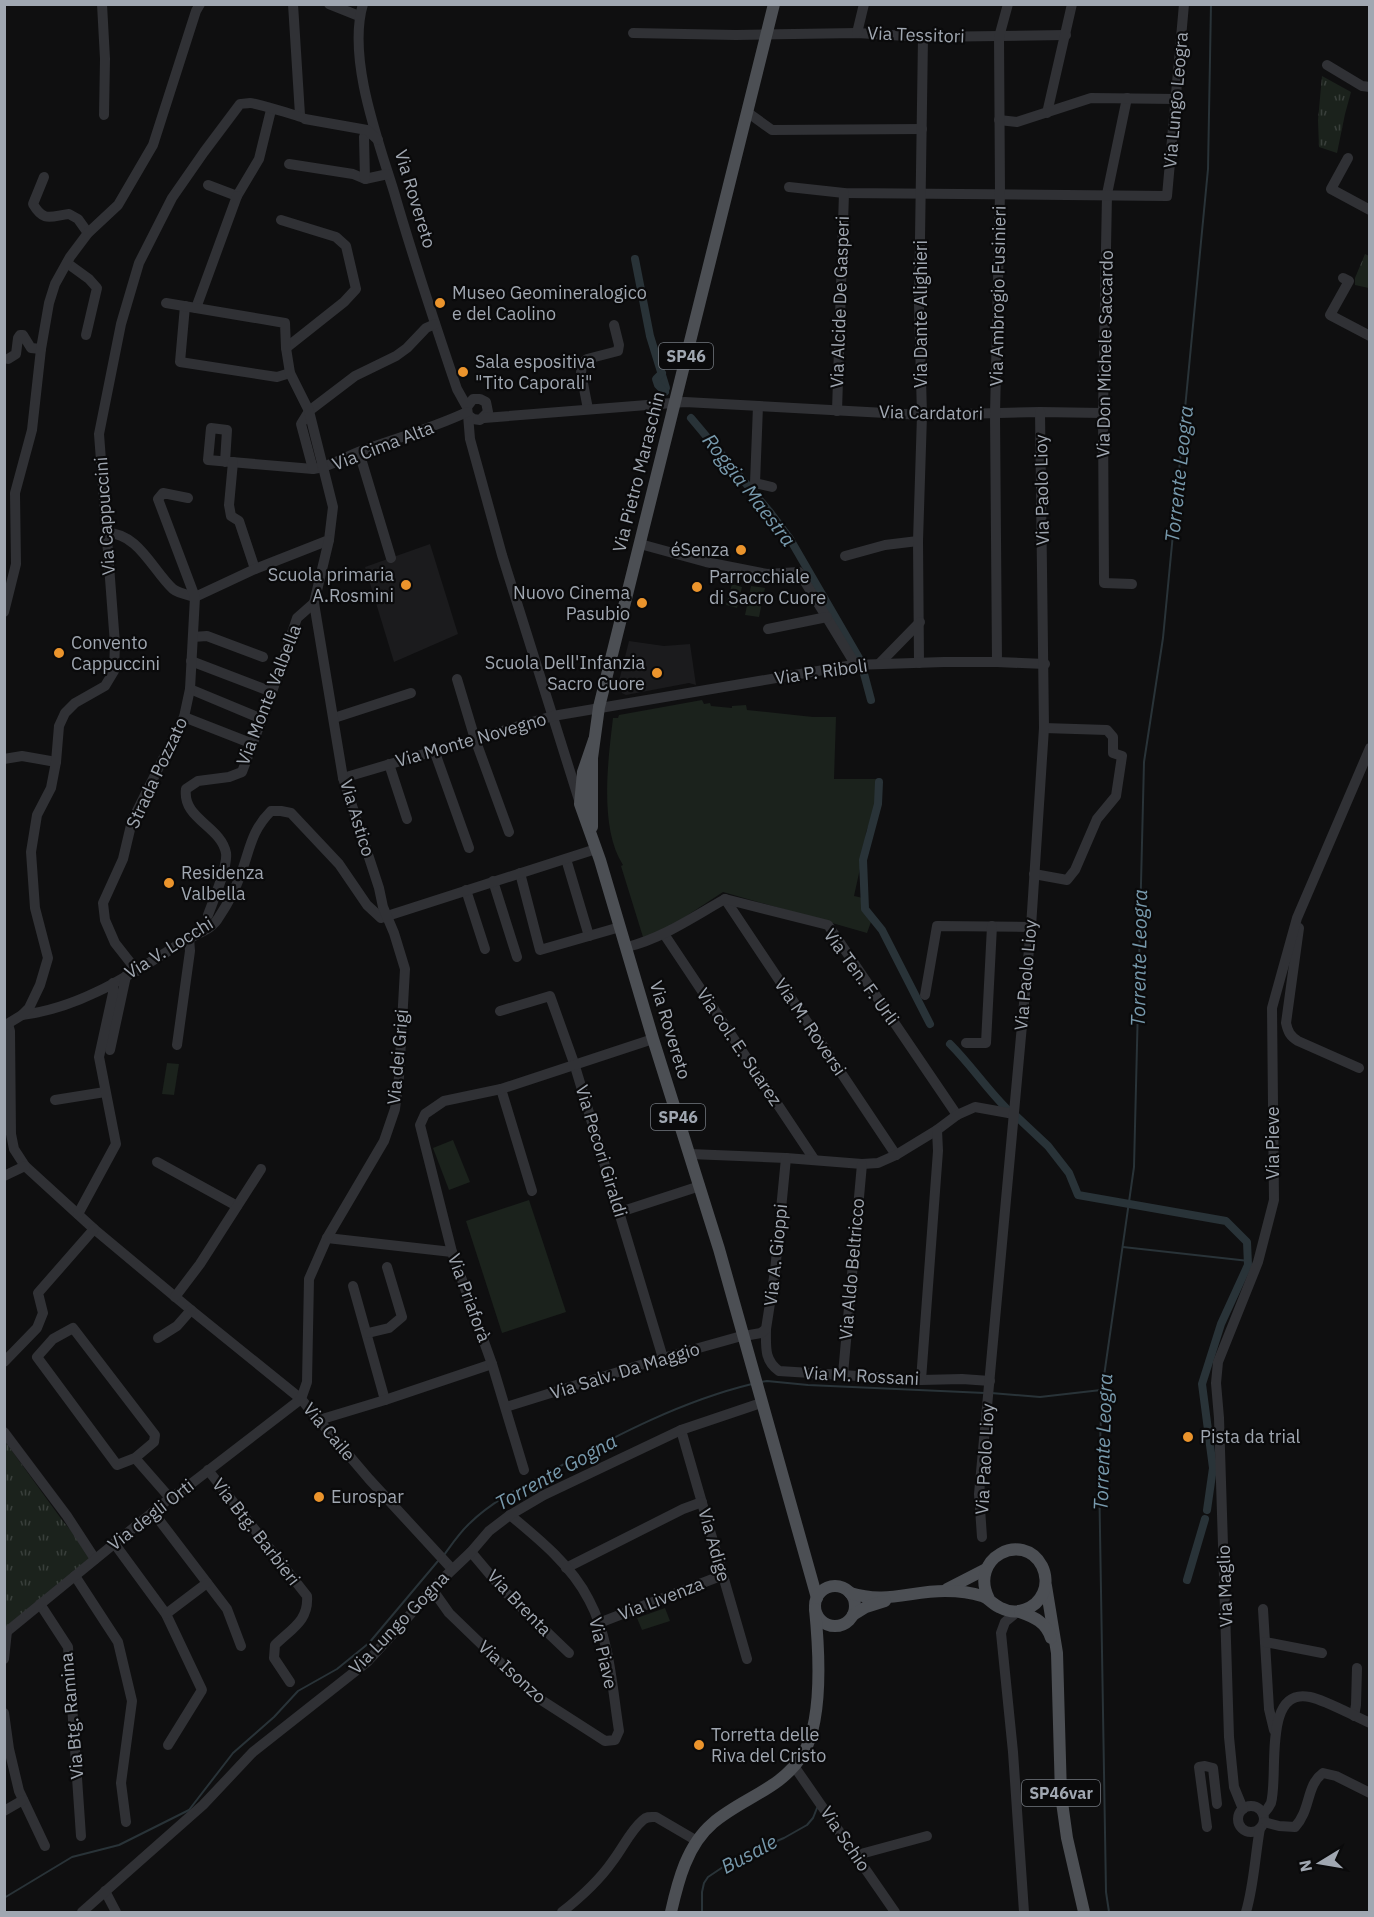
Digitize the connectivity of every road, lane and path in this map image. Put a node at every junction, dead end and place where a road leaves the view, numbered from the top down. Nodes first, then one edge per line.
1 (102, 4) edge
2 (328, 4) edge
3 (363, 4) edge
4 (774, 4) edge
5 (864, 4) edge
6 (1008, 4) edge
7 (1072, 4) edge
8 (1184, 4) edge
9 (294, 6) edge
10 (194, 7) edge
11 (359, 16) junction
12 (633, 33) dead end
13 (857, 33) junction
14 (766, 34) junction
15 (1066, 35) junction
16 (923, 37) junction
17 (999, 37) junction
18 (1327, 65) dead end
19 (1370, 87) edge
20 (1127, 98) junction
21 (1176, 99) junction
22 (271, 110) junction
23 (747, 112) junction
24 (1047, 113) junction
25 (104, 115) dead end
26 (300, 115) junction
27 (372, 118) junction
28 (999, 120) junction
29 (348, 126) junction
30 (922, 129) junction
31 (367, 130) junction
32 (378, 140) junction
33 (1348, 158) dead end
34 (289, 164) dead end
35 (388, 174) junction
36 (44, 177) dead end
37 (365, 179) junction
38 (208, 185) dead end
39 (789, 187) dead end
40 (844, 192) junction
41 (922, 193) junction
42 (1000, 193) junction
43 (1107, 194) junction
44 (237, 196) junction
45 (1370, 210) edge
46 (281, 220) dead end
47 (87, 233) junction
48 (67, 263) junction
49 (1343, 278) dead end
50 (166, 303) dead end
51 (190, 307) junction
52 (435, 324) junction
53 (614, 324) dead end
54 (86, 335) dead end
55 (1370, 336) edge
56 (286, 348) junction
57 (41, 349) junction
58 (8, 359) dead end
59 (290, 373) junction
60 (675, 402) junction
61 (488, 406) junction
62 (758, 406) junction
63 (468, 408) junction
64 (588, 409) junction
65 (309, 411) junction
66 (837, 411) junction
67 (1040, 412) junction
68 (1103, 413) junction
69 (995, 414) junction
70 (506, 415) junction
71 (922, 415) junction
72 (482, 419) junction
73 (472, 446) junction
74 (359, 452) junction
75 (319, 468) junction
76 (772, 487) dead end
77 (188, 498) dead end
78 (106, 533) junction
79 (329, 540) junction
80 (918, 541) junction
81 (640, 544) junction
82 (845, 556) dead end
83 (391, 558) dead end
84 (255, 569) junction
85 (1132, 584) dead end
86 (195, 597) junction
87 (314, 603) junction
88 (4, 612) edge
89 (827, 617) junction
90 (920, 622) junction
91 (768, 629) dead end
92 (193, 637) junction
93 (263, 657) dead end
94 (191, 661) junction
95 (997, 662) junction
96 (919, 663) junction
97 (879, 664) junction
98 (1045, 664) junction
99 (854, 665) junction
100 (457, 679) dead end
101 (190, 689) junction
102 (272, 692) junction
103 (411, 693) dead end
104 (599, 708) junction
105 (553, 716) junction
106 (184, 717) junction
107 (334, 718) junction
108 (262, 719) junction
109 (1044, 728) junction
110 (474, 739) junction
111 (594, 740) junction
112 (253, 744) junction
113 (1370, 748) edge
114 (434, 750) junction
115 (4, 759) edge
116 (56, 762) junction
117 (389, 764) junction
118 (1365, 769) edge
119 (577, 774) junction
120 (343, 778) junction
121 (584, 806) junction
122 (407, 819) dead end
123 (509, 832) dead end
124 (595, 844) junction
125 (469, 848) dead end
126 (567, 859) junction
127 (520, 873) junction
128 (1034, 874) junction
129 (493, 881) junction
130 (466, 890) junction
131 (725, 898) junction
132 (208, 915) dead end
133 (387, 915) junction
134 (1297, 918) junction
135 (992, 926) junction
136 (621, 927) junction
137 (1031, 927) junction
138 (664, 934) junction
139 (589, 936) junction
140 (189, 938) junction
141 (627, 947) junction
142 (485, 949) dead end
143 (517, 957) dead end
144 (132, 974) junction
145 (113, 983) junction
146 (925, 994) dead end
147 (500, 1011) dead end
148 (22, 1015) junction
149 (6, 1025) edge
150 (653, 1039) junction
151 (966, 1043) dead end
152 (177, 1045) dead end
153 (110, 1050) dead end
154 (574, 1064) junction
155 (1359, 1068) dead end
156 (501, 1089) junction
157 (105, 1092) junction
158 (55, 1100) dead end
159 (1014, 1114) junction
160 (957, 1115) junction
161 (937, 1130) junction
162 (690, 1154) junction
163 (896, 1155) junction
164 (786, 1158) junction
165 (814, 1160) junction
166 (158, 1162) dead end
167 (862, 1164) junction
168 (25, 1166) junction
169 (261, 1168) dead end
170 (4, 1176) edge
171 (700, 1186) junction
172 (532, 1191) dead end
173 (237, 1206) junction
174 (620, 1212) junction
175 (78, 1214) junction
176 (94, 1229) junction
177 (327, 1238) junction
178 (452, 1252) junction
179 (387, 1267) dead end
180 (353, 1286) dead end
181 (175, 1297) junction
182 (191, 1311) junction
183 (766, 1329) junction
184 (368, 1333) junction
185 (744, 1336) junction
186 (158, 1338) dead end
187 (663, 1358) junction
188 (4, 1362) edge
189 (1218, 1362) joint
190 (492, 1364) junction
191 (843, 1374) junction
192 (921, 1380) junction
193 (989, 1389) junction
194 (759, 1397) junction
195 (301, 1399) junction
196 (386, 1400) junction
197 (506, 1407) junction
198 (319, 1420) junction
199 (681, 1430) junction
200 (4, 1432) edge
201 (135, 1458) junction
202 (208, 1470) junction
203 (524, 1470) dead end
204 (170, 1497) junction
205 (702, 1502) junction
206 (153, 1512) junction
207 (510, 1515) junction
208 (982, 1537) dead end
209 (114, 1543) junction
210 (471, 1552) junction
211 (807, 1556) junction
212 (96, 1559) junction
213 (449, 1566) junction
214 (566, 1568) junction
215 (986, 1569) junction
216 (723, 1575) junction
217 (75, 1576) junction
218 (207, 1583) junction
219 (1046, 1585) junction
220 (432, 1589) junction
221 (844, 1590) junction
222 (943, 1591) junction
223 (892, 1598) junction
224 (989, 1599) junction
225 (816, 1603) junction
226 (40, 1604) junction
227 (1263, 1609) dead end
228 (1018, 1612) junction
229 (166, 1614) junction
230 (853, 1615) junction
231 (599, 1623) junction
232 (841, 1626) junction
233 (6, 1632) edge
234 (1265, 1642) junction
235 (241, 1646) dead end
236 (819, 1651) junction
237 (569, 1653) dead end
238 (1322, 1653) dead end
239 (4, 1659) edge
240 (747, 1659) dead end
241 (1357, 1668) dead end
242 (1057, 1672) junction
243 (290, 1682) dead end
244 (4, 1713) edge
245 (1354, 1716) junction
246 (1370, 1723) edge
247 (1276, 1738) junction
248 (605, 1741) joint
249 (168, 1745) dead end
250 (794, 1766) junction
251 (1370, 1793) edge
252 (23, 1800) junction
253 (1218, 1804) dead end
254 (1243, 1809) junction
255 (4, 1812) edge
256 (126, 1822) dead end
257 (1262, 1822) junction
258 (1207, 1827) dead end
259 (1247, 1832) junction
260 (81, 1836) dead end
261 (927, 1836) dead end
262 (697, 1841) junction
263 (45, 1846) dead end
264 (856, 1855) junction
265 (1254, 1857) junction
266 (105, 1891) junction
267 (82, 1912) edge
268 (116, 1912) edge
269 (562, 1912) edge
270 (671, 1912) edge
271 (895, 1912) edge
272 (1024, 1912) edge
273 (1083, 1912) edge
274 (1246, 1912) edge

1 - 25 street
2 - 11 street
3 - 11 street
4 - 14 main road, Via Pietro Maraschin / SP46
5 - 13 street
6 - 17 street, Via Ambrogio Fusinieri
7 - 15 street
8 - 21 street, Via Lungo Leogra
9 - 26 street
10 - 47 street
11 - 27 street, Via Rovereto
12 - 14 street, Via Tessitori
13 - 14 street, Via Tessitori
13 - 16 street, Via Tessitori
14 - 23 main road, Via Pietro Maraschin / SP46
15 - 17 street, Via Tessitori
15 - 24 street
16 - 17 street, Via Tessitori
16 - 30 street, Via Dante Alighieri
17 - 28 street, Via Ambrogio Fusinieri
18 - 19 street
20 - 21 street
20 - 24 street
20 - 43 street, Via Don Michele Saccardo
21 - 43 street, Via Lungo Leogra
22 - 26 street, Via Cappuccini
22 - 44 street
22 - 78 street, Via Cappuccini
23 - 30 street
23 - 60 main road, Via Pietro Maraschin / SP46
24 - 28 street
26 - 29 street, Via Cappuccini
27 - 29 street, Via Cappuccini
27 - 32 street, Via Rovereto
28 - 42 street, Via Ambrogio Fusinieri
29 - 31 street, Via Cappuccini
30 - 41 street, Via Dante Alighieri
31 - 32 street
31 - 37 street
32 - 35 street, Via Rovereto
33 - 45 street
34 - 37 street
35 - 37 street
35 - 52 street, Via Rovereto
36 - 47 street
38 - 44 street
39 - 40 street
40 - 41 street
40 - 66 street, Via Alcide De Gasperi
41 - 42 street
41 - 71 street, Via Dante Alighieri
42 - 43 street
42 - 69 street, Via Ambrogio Fusinieri
43 - 68 street, Via Don Michele Saccardo
44 - 51 street
46 - 56 street
47 - 48 street
48 - 54 street
48 - 57 street
49 - 55 street
50 - 51 street
51 - 56 street, Via Astico
51 - 59 street
52 - 63 street, Via Rovereto
52 - 65 street
53 - 64 street
56 - 59 street, Via Astico
57 - 58 street
57 - 88 street
59 - 65 street, Via Astico
60 - 62 street, Via Cardatori
60 - 64 street, Via Cardatori
60 - 81 main road, Via Pietro Maraschin / SP46
61 - 63 street
61 - 70 street
61 - 72 street
62 - 66 street, Via Cardatori
62 - 76 street
63 - 72 street
63 - 73 street, Via Rovereto
63 - 74 street, Via Cima Alta
64 - 70 street, Via Cardatori
65 - 75 street, Via Astico
66 - 71 street, Via Cardatori
67 - 68 street, Via Cardatori
67 - 69 street, Via Cardatori
67 - 98 street, Via Paolo Lioy
68 - 85 street, Via Don Michele Saccardo
69 - 71 street, Via Cardatori
69 - 95 street, Via Ambrogio Fusinieri
70 - 72 street, Via Cardatori
71 - 80 street, Via Dante Alighieri
72 - 73 street
73 - 105 street, Via Rovereto
74 - 75 street, Via Cima Alta
74 - 83 street
75 - 79 street, Via Astico
75 - 84 street, Via Cima Alta
77 - 86 street
78 - 86 street
78 - 116 street, Via Cappuccini
79 - 84 street
79 - 87 street, Via Astico
80 - 82 street
80 - 90 street, Via Dante Alighieri
81 - 89 street
81 - 104 main road, Via Pietro Maraschin / SP46
84 - 86 street
86 - 92 street, Strada Pozzato
87 - 102 street, Via Monte Valbella
87 - 107 street, Via Astico
89 - 91 street
89 - 99 street
90 - 96 street, Via Dante Alighieri
90 - 97 street
92 - 93 street
92 - 94 street, Strada Pozzato
94 - 101 street, Strada Pozzato
94 - 102 street
95 - 96 street, Via P. Riboli
95 - 98 street, Via P. Riboli
96 - 97 street, Via P. Riboli
97 - 99 street, Via P. Riboli
98 - 109 street, Via Paolo Lioy
99 - 104 street, Via P. Riboli
100 - 110 street
101 - 106 street, Strada Pozzato
101 - 108 street
102 - 108 street, Via Monte Valbella
103 - 107 street
104 - 105 street, Via Monte Novegno
104 - 111 main road, Via Pietro Maraschin / SP46
105 - 110 street, Via Monte Novegno
105 - 119 street, Via Rovereto
106 - 112 street
106 - 144 street, Strada Pozzato
107 - 120 street, Via Astico
108 - 112 street, Via Monte Valbella
109 - 128 street, Via Paolo Lioy
109 - 128 street
110 - 114 street, Via Monte Novegno
110 - 123 street
111 - 119 main road, Via Pietro Maraschin / SP46
111 - 121 main road, Via Pietro Maraschin / SP46
112 - 132 street, Via Monte Valbella
113 - 118 street, Via Pieve
114 - 117 street, Via Monte Novegno
114 - 125 street
115 - 116 street
116 - 148 street, Via Cappuccini
117 - 120 street, Via Monte Novegno
117 - 122 street
118 - 134 street, Via Pieve
119 - 121 main road, Via Pietro Maraschin / SP46
119 - 121 street, Via Rovereto
120 - 133 street, Via Astico
121 - 124 main road, Via Rovereto / SP46
124 - 126 street
124 - 136 main road, Via Rovereto / SP46
126 - 127 street
126 - 139 street
127 - 129 street
127 - 139 street
128 - 137 street, Via Paolo Lioy
129 - 130 street
129 - 143 street
130 - 133 street
130 - 142 street
131 - 138 street
131 - 160 street, Via Ten. F. Urli
131 - 163 street, Via M. Roversi
133 - 140 street, Via V. Locchi
133 - 177 street, Via dei Grigi
134 - 155 street, Via Pieve
134 - 189 street, Via Pieve
135 - 137 street
135 - 146 street
135 - 151 street
136 - 139 street
136 - 141 main road, Via Rovereto / SP46
137 - 159 street, Via Paolo Lioy
138 - 141 street
138 - 165 street, Via col. E. Suarez
140 - 144 street, Via V. Locchi
140 - 152 street
141 - 150 main road, Via Rovereto / SP46
144 - 145 street, Via V. Locchi
144 - 153 street
145 - 148 street, Via V. Locchi
145 - 157 street
147 - 154 street, Via Pecori Giraldi
148 - 149 street, Via Cappuccini
149 - 168 street, Via Caile
150 - 154 street
150 - 162 main road, Via Rovereto / SP46
154 - 156 street
154 - 174 street, Via Pecori Giraldi
156 - 172 street
156 - 178 street, Via Priaforà
157 - 158 street
157 - 175 street
159 - 160 street
159 - 193 street, Via Paolo Lioy
160 - 161 street
161 - 163 street
161 - 192 street
162 - 164 street
162 - 171 main road, Via Rovereto / SP46
163 - 167 street
164 - 165 street
164 - 183 street, Via A. Gioppi
165 - 167 street
166 - 173 street
167 - 191 street, Via Aldo Beltricco
168 - 170 street
168 - 175 street, Via Caile
169 - 173 street
171 - 174 street
171 - 185 main road, Via Rovereto / SP46
173 - 181 street
174 - 187 street, Via Pecori Giraldi
175 - 176 street, Via Caile
176 - 181 street, Via Caile
176 - 188 street
177 - 178 street
177 - 195 street, Via dei Grigi
178 - 190 street, Via Priaforà
179 - 184 street
180 - 184 street
181 - 182 street, Via Caile
182 - 186 street
182 - 195 street, Via Caile
183 - 185 street, Via A. Gioppi
183 - 191 street, Via M. Rossani
184 - 196 street
185 - 187 street, Via Salv. Da Maggio
185 - 194 main road, Via Rovereto / SP46
187 - 197 street, Via Salv. Da Maggio
189 - 254 street, Via Maglio
190 - 196 street
190 - 197 street, Via Priaforà
191 - 192 street, Via M. Rossani
192 - 193 street, Via M. Rossani
193 - 208 street, Via Paolo Lioy
194 - 199 street, Via Lungo Gogna
194 - 211 main road, SP46
195 - 198 street, Via Caile
195 - 202 street, Via degli Orti
196 - 198 street
197 - 203 street, Via Priaforà
198 - 213 street, Via Caile
199 - 205 street, Via Adige
199 - 207 street, Via Lungo Gogna
200 - 212 street
201 - 201 street
201 - 204 street
202 - 204 street, Via degli Orti
202 - 243 street, Via Btg. Barbieri
204 - 206 street, Via degli Orti
205 - 214 street
205 - 216 street, Via Adige
206 - 209 street, Via degli Orti
206 - 218 street
207 - 210 street, Via Lungo Gogna
207 - 214 street, Via Piave
209 - 212 street, Via degli Orti
209 - 229 street
210 - 213 street, Via Lungo Gogna
210 - 237 street, Via Brenta
211 - 221 main road, SP46
211 - 225 main road, SP46
212 - 217 street, Via degli Orti
213 - 220 street, Via Lungo Gogna
214 - 231 street, Via Piave
215 - 219 main road, SP46var
215 - 222 main road, SP46var
215 - 224 main road
216 - 231 street, Via Livenza
216 - 240 street, Via Adige
217 - 226 street, Via degli Orti
217 - 256 street
218 - 229 street
218 - 235 street
219 - 228 main road
219 - 242 main road, SP46var
220 - 248 street, Via Isonzo
220 - 266 street, Via Lungo Gogna
221 - 223 main road, SP46var
221 - 225 main road
221 - 230 main road
222 - 223 main road, SP46var
222 - 224 main road, SP46var
223 - 230 main road, SP46var
224 - 228 main road, SP46var
225 - 232 main road
225 - 236 main road, SP46
226 - 233 street, Via degli Orti
226 - 260 street, Via Btg. Ramina
227 - 234 street
228 - 242 main road, SP46var
228 - 272 street
229 - 249 street
230 - 232 main road, SP46var
231 - 248 street, Via Piave
232 - 236 main road
233 - 239 street
234 - 238 street
234 - 247 street
236 - 250 main road, SP46
241 - 245 street
242 - 273 main road, SP46var
244 - 252 street
245 - 246 street
245 - 247 street
247 - 257 street
250 - 262 main road, SP46
250 - 264 street, Via Schio
251 - 257 street
252 - 255 street
252 - 263 street
253 - 258 street
254 - 257 street
254 - 259 street
257 - 259 street
257 - 265 street
259 - 265 street
261 - 264 street
262 - 269 street
262 - 270 main road, SP46
264 - 271 street, Via Schio
265 - 274 street
266 - 267 street, Via Lungo Gogna
266 - 268 street

